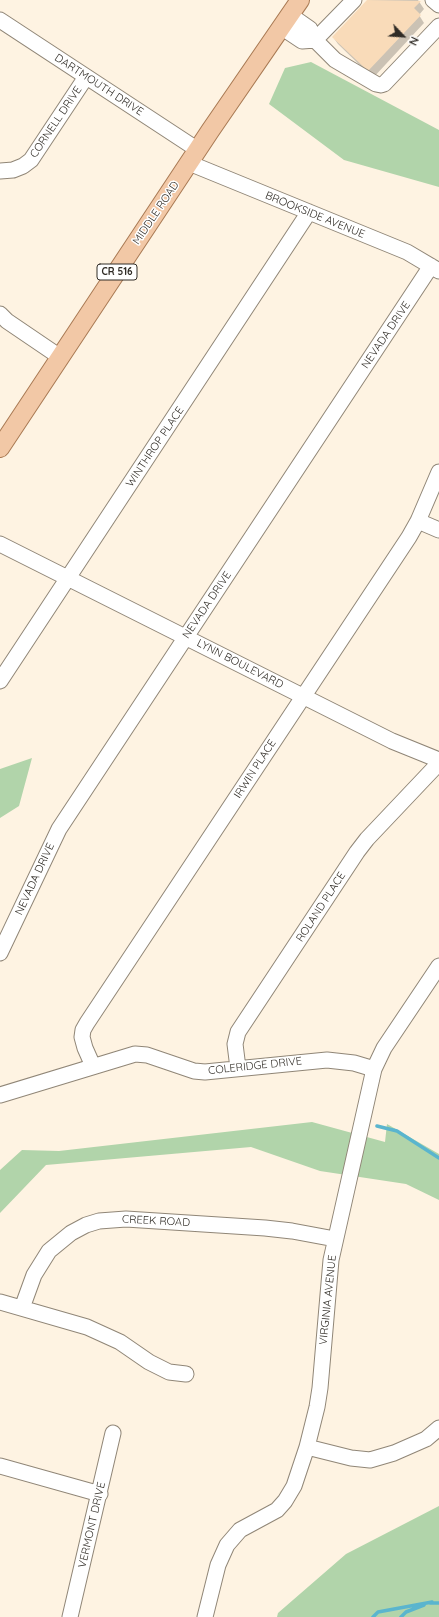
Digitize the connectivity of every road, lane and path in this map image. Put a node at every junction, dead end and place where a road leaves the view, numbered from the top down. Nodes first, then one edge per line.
1 (300, 0) edge
2 (354, 0) edge
3 (433, 0) edge
4 (439, 5) edge
5 (0, 20) edge
6 (285, 21) junction
7 (439, 26) edge
8 (315, 40) junction
9 (86, 77) junction
10 (194, 157) junction
11 (0, 170) edge
12 (310, 212) junction
13 (435, 269) edge
14 (0, 314) edge
15 (60, 357) junction
16 (0, 448) edge
17 (439, 472) edge
18 (418, 521) junction
19 (439, 530) edge
20 (0, 544) edge
21 (68, 578) junction
22 (186, 637) junction
23 (0, 681) edge
24 (304, 696) junction
25 (439, 761) edge
26 (0, 953) edge
27 (439, 966) edge
28 (93, 1066) junction
29 (238, 1068) junction
30 (374, 1069) junction
31 (0, 1095) edge
32 (335, 1239) junction
33 (0, 1302) edge
34 (22, 1308) junction
35 (186, 1374) dead end
36 (439, 1428) edge
37 (113, 1433) dead end
38 (307, 1447) junction
39 (0, 1466) edge
40 (100, 1494) junction
41 (70, 1617) edge
42 (205, 1617) edge

1 - 6 main road, MIDDLE ROAD / CR 516
2 - 8 street
3 - 4 street
5 - 9 street, DARTMOUTH DRIVE
6 - 8 street
6 - 10 main road, MIDDLE ROAD / CR 516
7 - 8 street
9 - 10 street, DARTMOUTH DRIVE
9 - 11 street, CORNELL DRIVE
10 - 12 street, BROOKSIDE AVENUE
10 - 15 main road, MIDDLE ROAD / CR 516
12 - 13 street, BROOKSIDE AVENUE
12 - 21 street, WINTHROP PLACE
13 - 22 street, NEVADA DRIVE
14 - 15 street
15 - 16 main road, MIDDLE ROAD / CR 516
17 - 18 street, IRWIN PLACE
18 - 19 street
18 - 24 street, IRWIN PLACE
20 - 21 street, LYNN BOULEVARD
21 - 22 street, LYNN BOULEVARD
21 - 23 street, WINTHROP PLACE
22 - 24 street, LYNN BOULEVARD
22 - 26 street, NEVADA DRIVE
24 - 25 street, LYNN BOULEVARD
24 - 28 street, IRWIN PLACE
25 - 29 street, ROLAND PLACE
27 - 30 street, VIRGINIA AVENUE
28 - 29 street, COLERIDGE DRIVE
28 - 31 street, COLERIDGE DRIVE
29 - 30 street, COLERIDGE DRIVE
30 - 32 street, VIRGINIA AVENUE
32 - 34 street, CREEK ROAD
32 - 38 street, VIRGINIA AVENUE
33 - 34 street
34 - 35 street
36 - 38 street
37 - 40 street, VERMONT DRIVE
38 - 42 street, VIRGINIA AVENUE
39 - 40 street
40 - 41 street, VERMONT DRIVE

